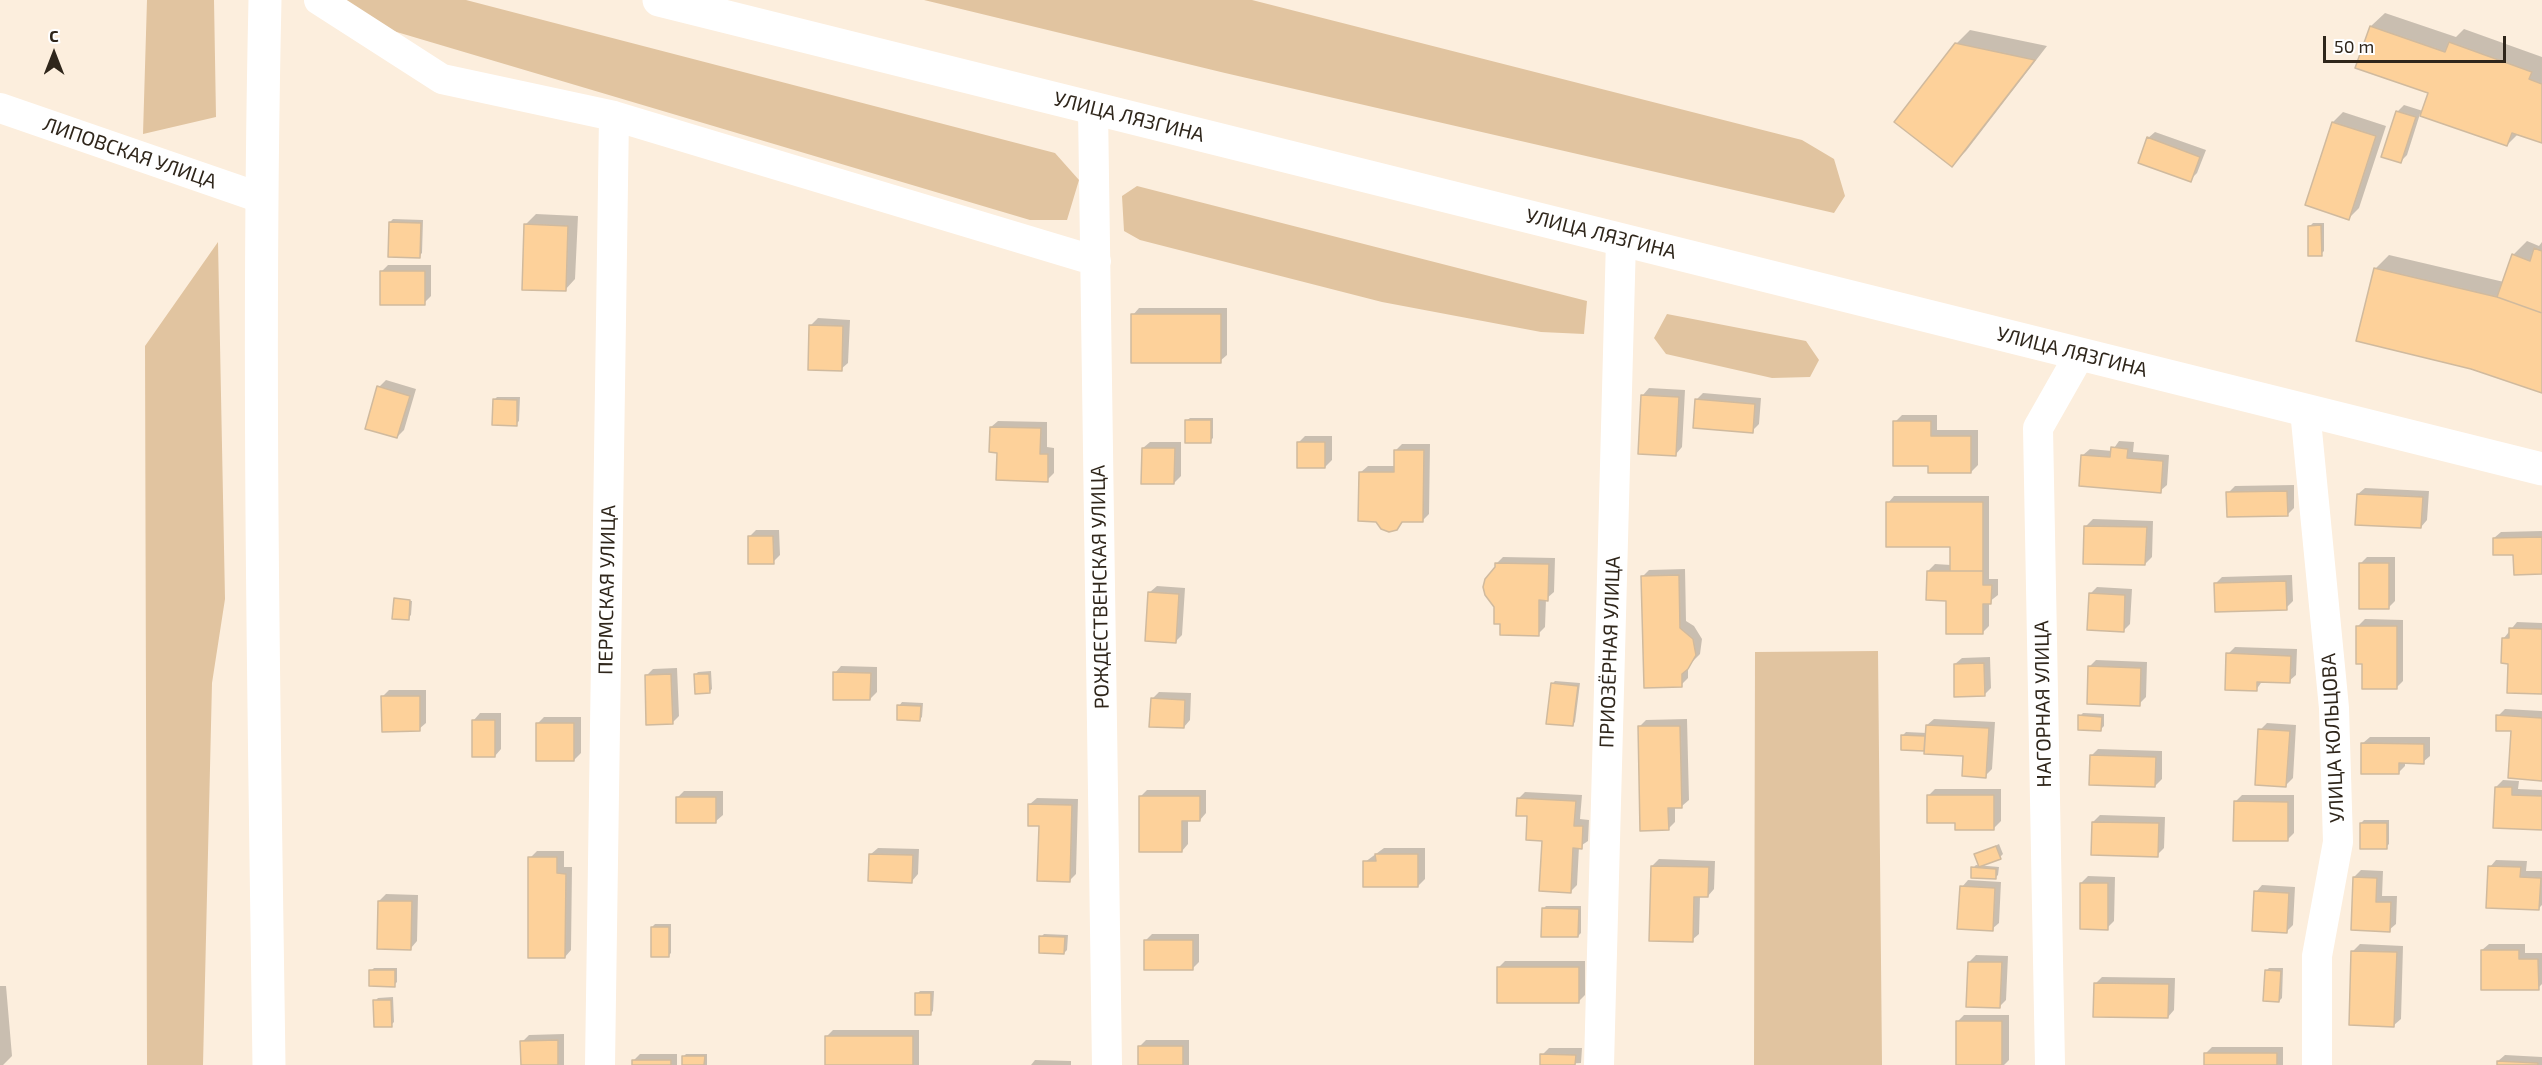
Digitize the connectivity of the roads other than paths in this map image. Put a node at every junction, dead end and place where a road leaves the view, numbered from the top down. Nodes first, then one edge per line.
1 (265, 0) edge
2 (319, 0) edge
3 (659, 0) edge
4 (0, 108) edge
5 (1094, 108) junction
6 (614, 116) junction
7 (261, 198) junction
8 (1621, 240) junction
9 (1096, 261) junction
10 (2080, 354) junction
11 (2305, 410) junction
12 (2542, 469) edge
13 (269, 1065) edge
14 (600, 1065) edge
15 (1107, 1065) edge
16 (1599, 1065) edge
17 (2050, 1065) edge
18 (2317, 1065) edge

1 - 7 main road
2 - 6 street
3 - 5 main road, УЛИЦА ЛЯЗГИНА
4 - 7 street, ЛИПОВСКАЯ УЛИЦА
5 - 8 main road, УЛИЦА ЛЯЗГИНА
5 - 9 street, РОЖДЕСТВЕНСКАЯ УЛИЦА
6 - 9 street
6 - 14 street, ПЕРМСКАЯ УЛИЦА
7 - 13 main road
8 - 10 main road, УЛИЦА ЛЯЗГИНА
8 - 16 street, ПРИОЗЁРНАЯ УЛИЦА
9 - 15 street, РОЖДЕСТВЕНСКАЯ УЛИЦА
10 - 11 main road, УЛИЦА ЛЯЗГИНА
10 - 17 street, НАГОРНАЯ УЛИЦА
11 - 12 main road, УЛИЦА ЛЯЗГИНА
11 - 18 street, УЛИЦА КОЛЬЦОВА

